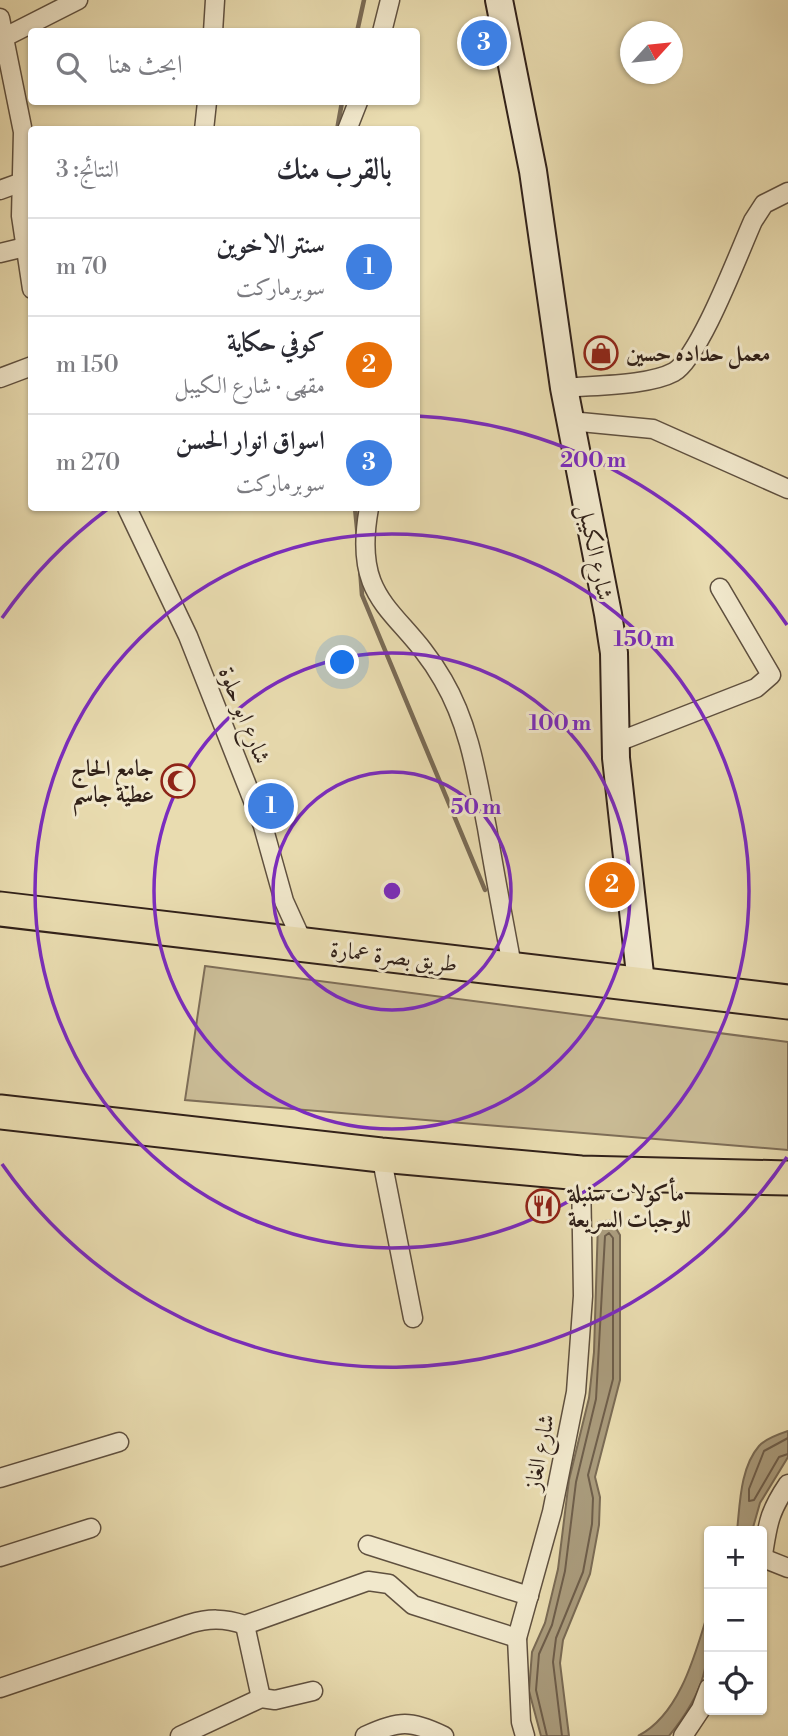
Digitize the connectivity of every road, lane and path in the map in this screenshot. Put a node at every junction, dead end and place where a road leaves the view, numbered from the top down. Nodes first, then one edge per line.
1 (78, 0) edge
2 (215, 0) edge
3 (390, 0) edge
4 (499, 0) edge
5 (0, 18) edge
6 (212, 28) edge
7 (383, 28) edge
8 (5, 37) junction
9 (207, 105) edge
10 (357, 105) edge
11 (204, 126) edge
12 (348, 126) edge
13 (22, 183) junction
14 (0, 190) edge
15 (788, 192) edge
16 (25, 247) junction
17 (0, 253) edge
18 (28, 265) edge
19 (28, 368) edge
20 (0, 378) edge
21 (564, 388) junction
22 (570, 421) junction
23 (788, 489) edge
24 (128, 511) edge
25 (368, 511) edge
26 (720, 588) dead end
27 (615, 743) junction
28 (0, 909) edge
29 (304, 945) junction
30 (513, 971) junction
31 (641, 983) junction
32 (788, 1002) edge
33 (0, 1112) edge
34 (381, 1155) junction
35 (581, 1173) junction
36 (788, 1178) edge
37 (413, 1318) dead end
38 (119, 1442) dead end
39 (0, 1478) edge
40 (788, 1484) edge
41 (767, 1526) edge
42 (92, 1528) dead end
43 (368, 1545) dead end
44 (0, 1557) edge
45 (767, 1561) edge
46 (788, 1568) edge
47 (529, 1596) junction
48 (245, 1625) junction
49 (517, 1638) junction
50 (0, 1688) edge
51 (313, 1691) dead end
52 (261, 1698) junction
53 (704, 1701) edge
54 (180, 1736) edge
55 (365, 1736) edge
56 (444, 1736) edge
57 (525, 1736) edge
58 (682, 1736) edge

1 - 8 street
2 - 6 street
3 - 7 street
4 - 21 street, شارع الكيبل
5 - 8 street
8 - 13 street
9 - 11 street
10 - 12 street
13 - 14 street
13 - 16 street
15 - 21 street
16 - 17 street
16 - 18 street
19 - 20 street
21 - 22 street, شارع الكيبل
22 - 23 street
22 - 27 street, شارع الكيبل
24 - 29 street, شارع ابو حلوة
25 - 30 street
26 - 27 street
27 - 31 street, شارع الكيبل
28 - 29 highway, طريق بصرة عمارة
29 - 30 highway, طريق بصرة عمارة
30 - 31 highway, طريق بصرة عمارة
31 - 32 highway, طريق بصرة عمارة
33 - 34 highway
34 - 35 highway
34 - 37 street
35 - 36 highway
35 - 47 street, شارع الغاز
38 - 39 street
40 - 41 street
42 - 44 street
43 - 47 street
45 - 46 street
47 - 49 street, شارع الغاز
48 - 49 street
48 - 50 street
48 - 52 street
49 - 57 street, شارع الغاز
51 - 52 street
52 - 54 street
53 - 58 street
55 - 56 street

